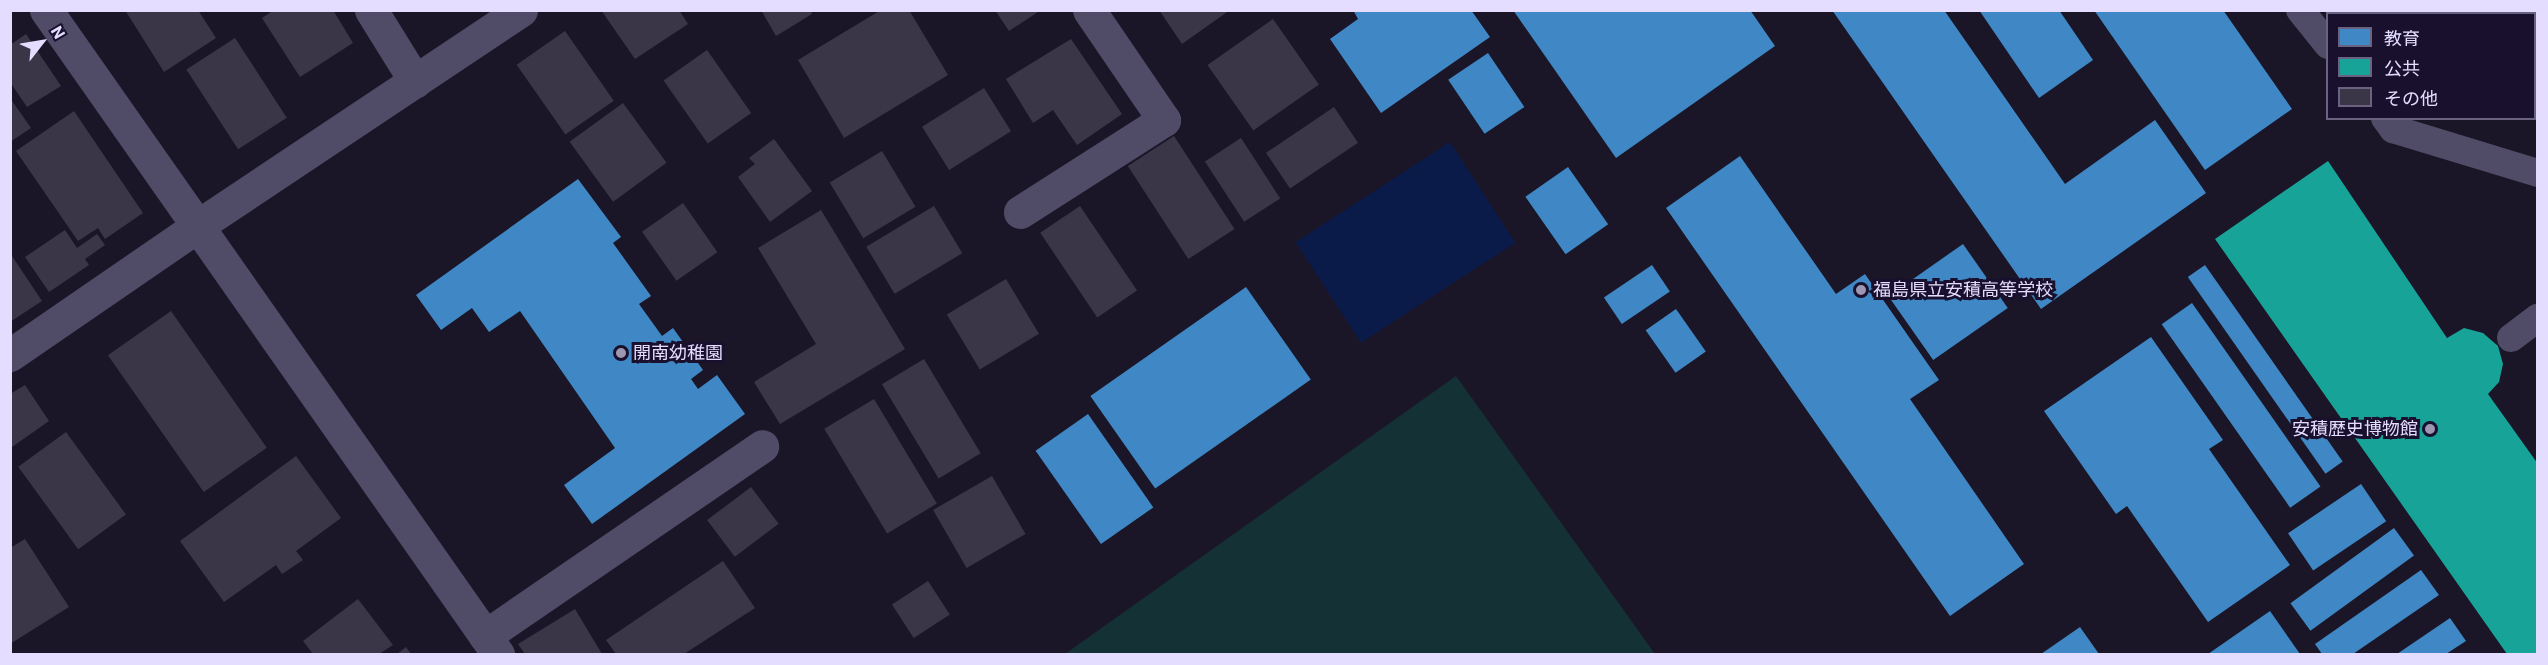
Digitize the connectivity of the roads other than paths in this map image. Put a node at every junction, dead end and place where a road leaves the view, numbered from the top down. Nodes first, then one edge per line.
1 (46, 10) edge
2 (371, 10) edge
3 (521, 10) edge
4 (1089, 10) edge
5 (2300, 10) edge
6 (2326, 42) edge
7 (415, 81) junction
8 (2386, 120) edge
9 (2538, 173) edge
10 (1020, 212) dead end
11 (199, 225) junction
12 (2538, 318) edge
13 (2511, 338) dead end
14 (10, 355) edge
15 (762, 446) dead end
16 (492, 645) edge

1 - 11 street
2 - 7 street
3 - 7 street
4 - 10 street
5 - 6 lane
7 - 11 street
8 - 9 lane
11 - 14 street
11 - 16 street
12 - 13 lane
15 - 16 street

